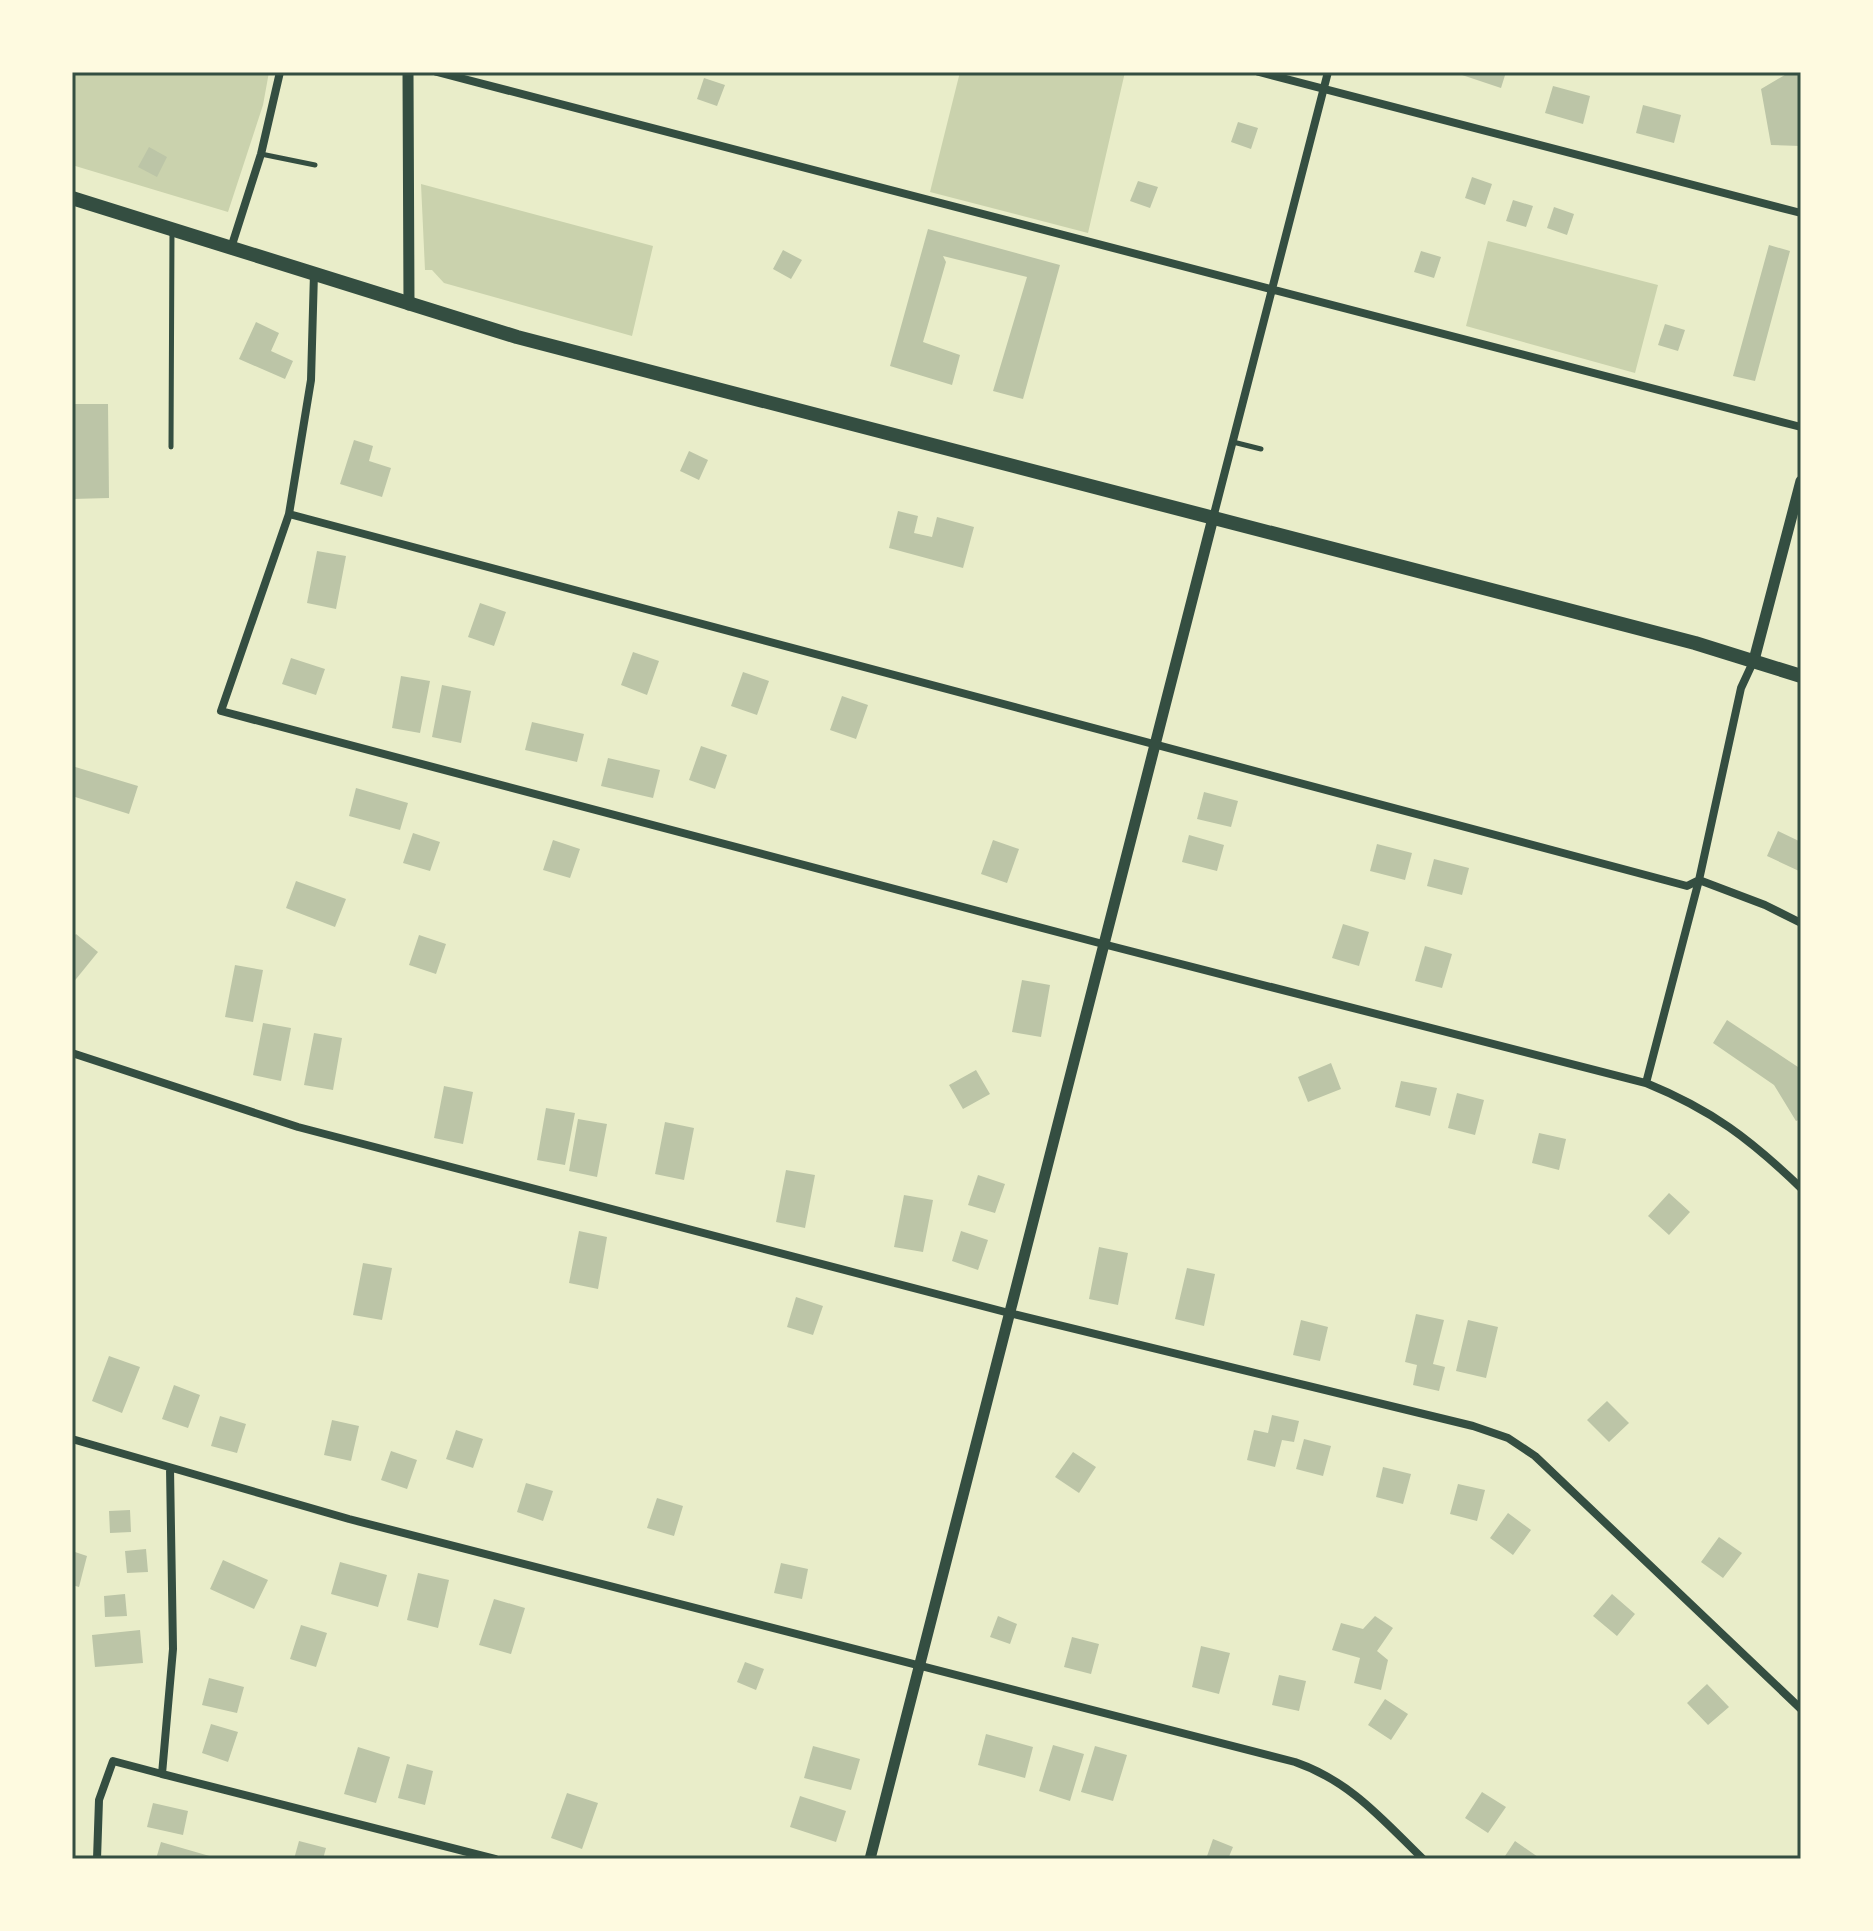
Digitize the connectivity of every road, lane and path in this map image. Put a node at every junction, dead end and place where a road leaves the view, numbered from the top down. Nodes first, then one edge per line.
1 (280, 72) edge
2 (408, 72) edge
3 (437, 72) edge
4 (1259, 72) edge
5 (1328, 72) edge
6 (1324, 90) junction
7 (261, 154) junction
8 (315, 165) dead end
9 (72, 198) edge
10 (1801, 213) edge
11 (172, 229) junction
12 (231, 248) junction
13 (314, 273) junction
14 (1272, 290) junction
15 (409, 305) junction
16 (1801, 427) edge
17 (1233, 442) junction
18 (171, 447) dead end
19 (1261, 449) dead end
20 (1801, 481) edge
21 (289, 514) junction
22 (1213, 518) junction
23 (1754, 660) junction
24 (1801, 676) edge
25 (1155, 742) junction
26 (1699, 880) junction
27 (1801, 923) edge
28 (1103, 944) junction
29 (72, 1053) edge
30 (1646, 1083) junction
31 (1801, 1188) edge
32 (1009, 1313) junction
33 (72, 1439) edge
34 (170, 1468) junction
35 (920, 1667) junction
36 (1801, 1709) edge
37 (162, 1774) junction
38 (97, 1859) edge
39 (495, 1859) edge
40 (870, 1859) edge
41 (1423, 1859) edge

1 - 7 street
2 - 15 street
3 - 14 street
4 - 6 street
5 - 6 street
6 - 10 street
6 - 14 street
7 - 8 lane
7 - 12 street
9 - 11 main road
11 - 12 main road
11 - 18 lane
12 - 13 main road
13 - 15 main road
13 - 21 street
14 - 16 street
14 - 17 street
15 - 22 main road
17 - 19 lane
17 - 22 street
20 - 23 street
21 - 25 street
21 - 28 street
22 - 23 main road
22 - 25 street
23 - 24 main road
23 - 26 street
25 - 26 street
25 - 28 street
26 - 27 street
26 - 30 street
28 - 30 street
28 - 32 street
29 - 32 street
30 - 31 street
32 - 35 street
32 - 36 street
33 - 34 street
34 - 35 street
34 - 37 street
35 - 40 street
35 - 41 street
37 - 38 street
37 - 39 street

